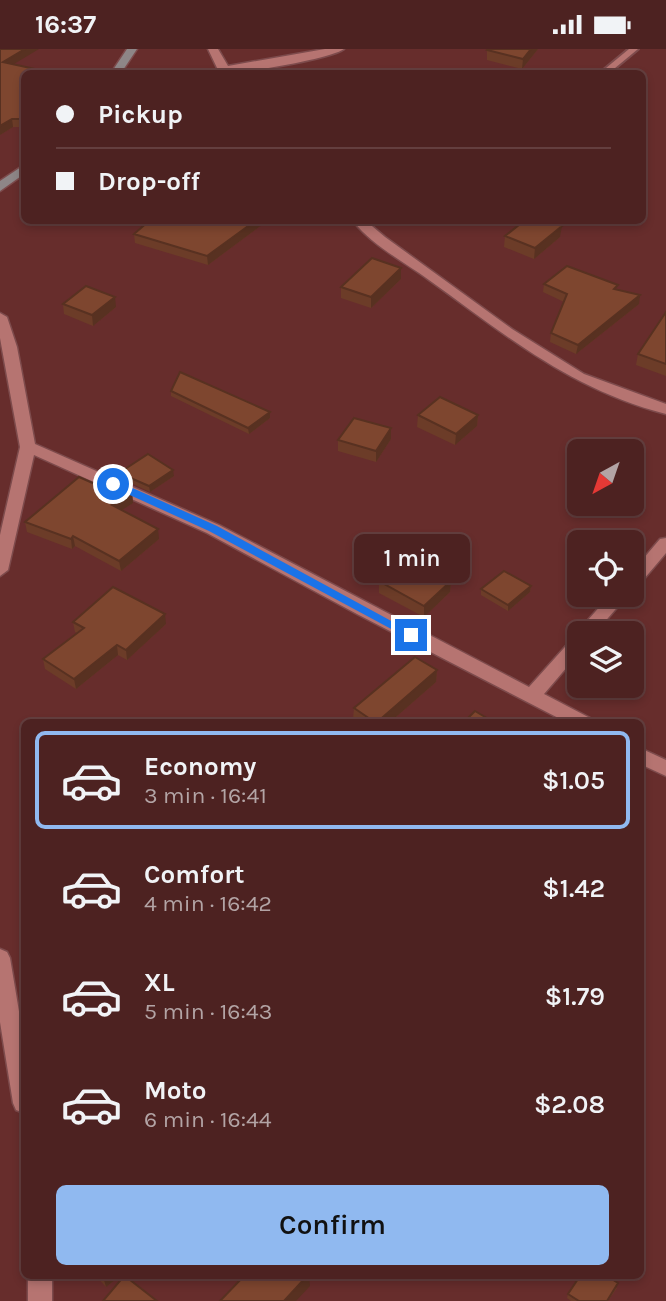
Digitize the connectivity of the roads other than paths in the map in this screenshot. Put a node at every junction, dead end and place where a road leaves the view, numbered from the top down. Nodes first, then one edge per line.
1 (132, 49) edge
2 (213, 49) edge
3 (339, 49) edge
4 (634, 49) edge
5 (118, 70) edge
6 (223, 70) edge
7 (235, 70) edge
8 (608, 70) edge
9 (21, 171) edge
10 (0, 187) edge
11 (362, 224) edge
12 (0, 317) edge
13 (666, 409) edge
14 (28, 447) junction
15 (666, 543) edge
16 (644, 568) edge
17 (0, 570) edge
18 (609, 607) edge
19 (597, 621) edge
20 (567, 656) edge
21 (532, 696) junction
22 (576, 719) edge
23 (644, 757) edge
24 (666, 769) edge
25 (2, 972) edge
26 (21, 1085) edge
27 (40, 1279) edge
28 (40, 1301) edge

1 - 5 main road
2 - 6 street
3 - 7 street
4 - 8 lane
9 - 10 main road
11 - 13 street
12 - 14 street
14 - 17 street
14 - 21 street
15 - 16 street
18 - 19 street
20 - 21 street
21 - 22 street
23 - 24 street
25 - 26 street
27 - 28 street

